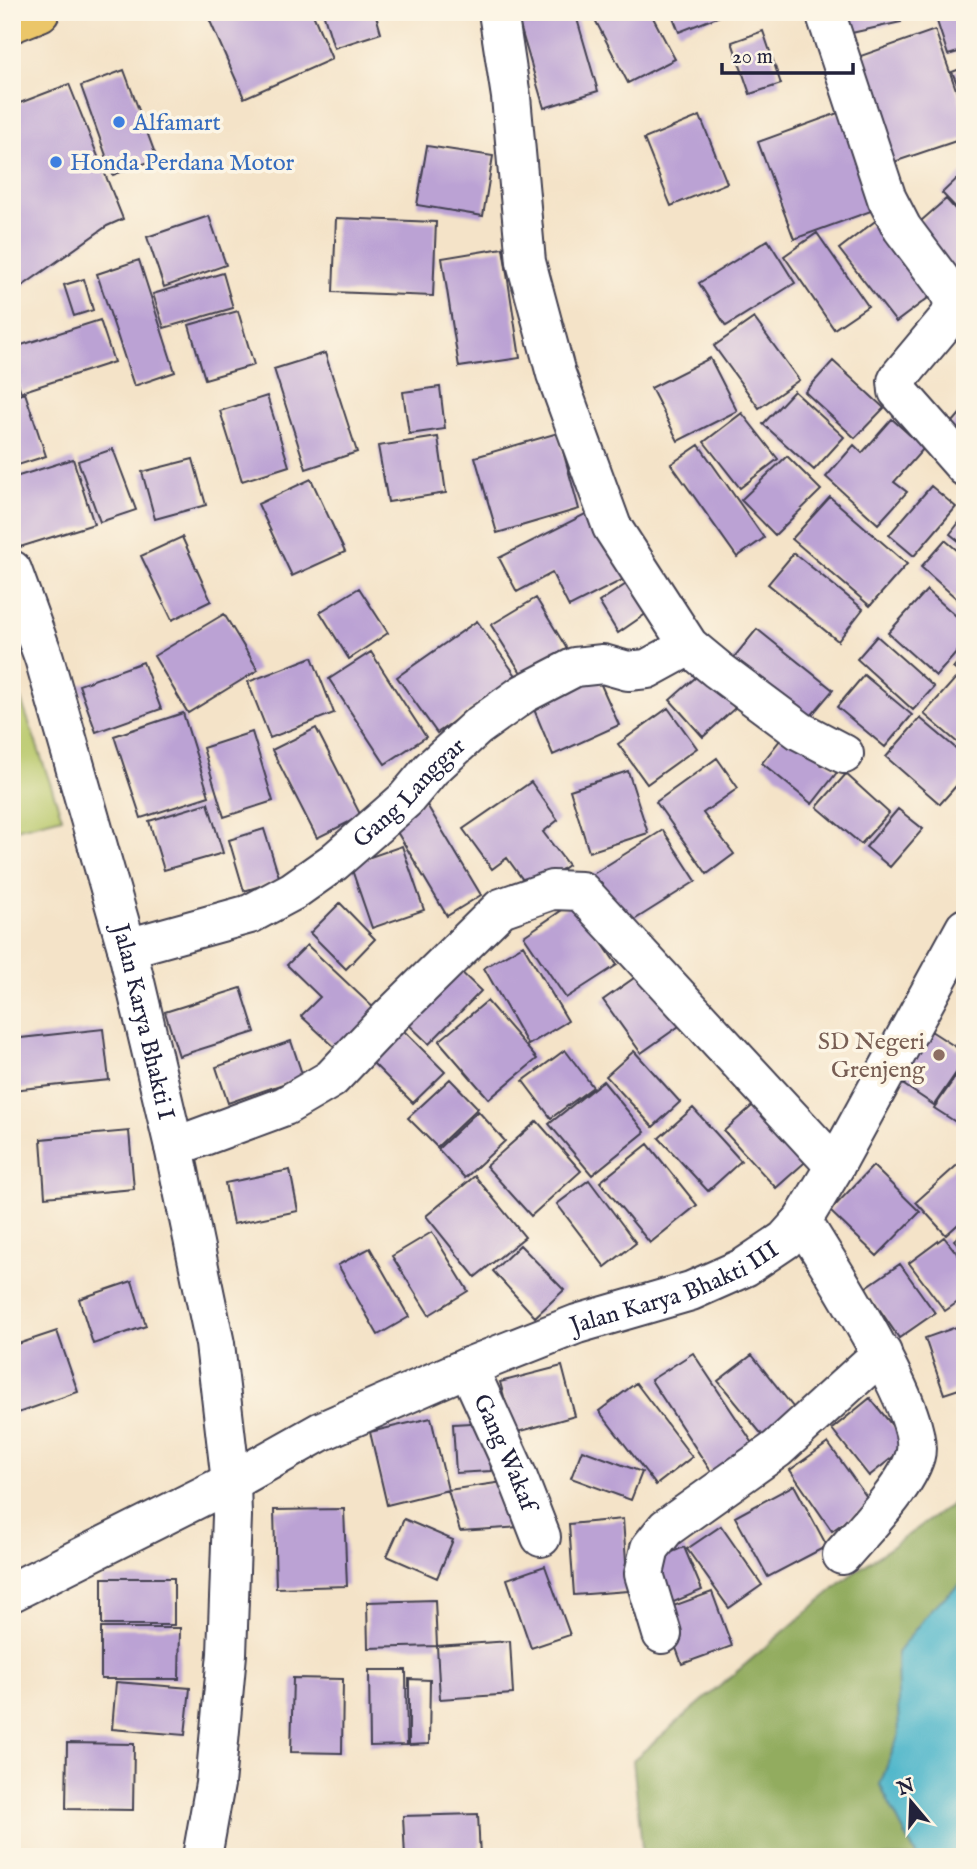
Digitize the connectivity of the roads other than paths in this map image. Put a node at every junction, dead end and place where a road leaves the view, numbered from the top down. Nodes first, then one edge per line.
1 (40, 12) edge
2 (498, 12) edge
3 (825, 12) edge
4 (12, 23) edge
5 (965, 467) edge
6 (12, 570) edge
7 (689, 646) junction
8 (844, 754) dead end
9 (965, 928) edge
10 (127, 948) junction
11 (174, 1147) junction
12 (835, 1166) junction
13 (803, 1222) junction
14 (882, 1353) junction
15 (468, 1367) junction
16 (232, 1482) junction
17 (541, 1537) dead end
18 (842, 1555) dead end
19 (12, 1592) edge
20 (662, 1634) dead end
21 (202, 1857) edge

1 - 4 main road
2 - 7 street
3 - 5 street
6 - 10 street, Jalan Karya Bhakti I
7 - 8 street
7 - 10 street, Gang Langgar
9 - 12 street, Jalan Karya Bhakti III
10 - 11 street, Jalan Karya Bhakti I
11 - 12 street
11 - 16 street, Jalan Karya Bhakti I
12 - 13 street, Jalan Karya Bhakti III
13 - 14 street
13 - 15 street, Jalan Karya Bhakti III
14 - 18 street
14 - 20 street
15 - 16 street, Jalan Karya Bhakti III
15 - 17 street, Gang Wakaf
16 - 19 street, Jalan Karya Bhakti III
16 - 21 street, Jalan Karya Bhakti I

